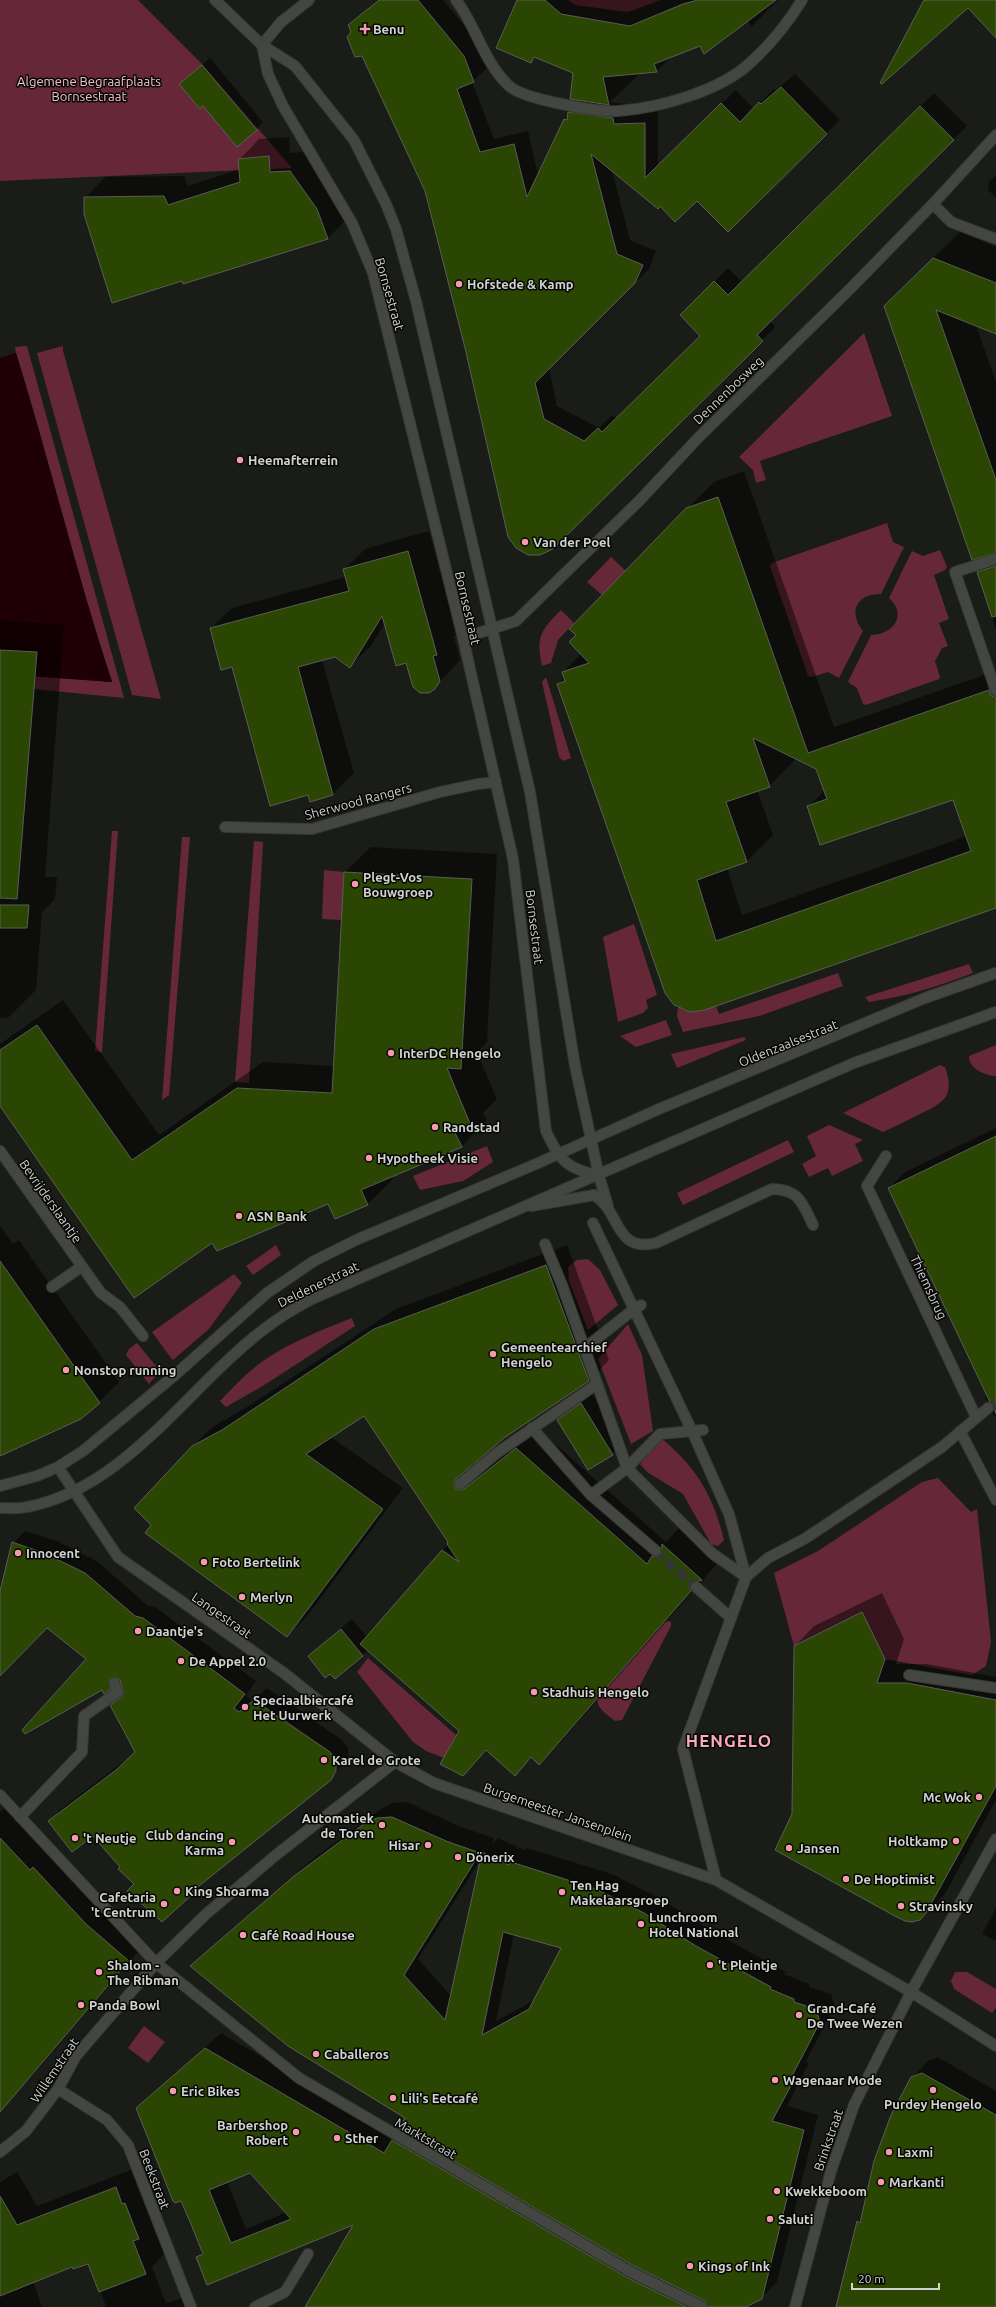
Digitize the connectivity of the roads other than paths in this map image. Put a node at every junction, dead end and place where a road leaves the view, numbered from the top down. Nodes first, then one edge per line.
1 (215, 0) edge
2 (309, 0) edge
3 (456, 0) edge
4 (802, 0) edge
5 (262, 46) junction
6 (996, 135) edge
7 (933, 204) junction
8 (996, 239) edge
9 (996, 559) edge
10 (493, 630) junction
11 (462, 638) junction
12 (996, 691) edge
13 (496, 782) junction
14 (225, 827) dead end
15 (996, 973) edge
16 (996, 1012) edge
17 (590, 1140) junction
18 (0, 1151) edge
19 (556, 1154) junction
20 (886, 1156) dead end
21 (599, 1176) junction
22 (608, 1206) junction
23 (529, 1207) junction
24 (593, 1223) dead end
25 (813, 1225) dead end
26 (545, 1244) dead end
27 (81, 1267) junction
28 (52, 1287) dead end
29 (637, 1307) junction
30 (143, 1336) dead end
31 (585, 1348) junction
32 (597, 1384) junction
33 (988, 1408) tunnel mouth
34 (976, 1417) junction
35 (532, 1428) junction
36 (698, 1430) junction
37 (960, 1431) junction
38 (58, 1467) junction
39 (627, 1468) junction
40 (460, 1484) dead end
41 (0, 1486) edge
42 (73, 1490) junction
43 (591, 1495) junction
44 (996, 1500) edge
45 (0, 1508) edge
46 (656, 1552) tunnel mouth
47 (746, 1577) junction
48 (696, 1587) tunnel mouth
49 (731, 1618) junction
50 (909, 1675) dead end
51 (114, 1683) dead end
52 (996, 1688) edge
53 (395, 1762) junction
54 (0, 1795) edge
55 (20, 1817) junction
56 (996, 1839) edge
57 (716, 1880) junction
58 (156, 1963) junction
59 (911, 1992) junction
60 (996, 2046) edge
61 (58, 2088) junction
62 (0, 2152) edge
63 (308, 2254) dead end
64 (191, 2307) edge
65 (255, 2307) edge
66 (702, 2307) edge
67 (795, 2307) edge

1 - 5 street, Bornsestraat
2 - 5 street
3 - 4 street
5 - 10 street, Bornsestraat
5 - 11 street, Bornsestraat
6 - 7 street, Dennenbosweg
7 - 8 street
7 - 10 street, Dennenbosweg
9 - 12 street
10 - 11 street, Dennenbosweg
10 - 17 street, Bornsestraat
11 - 13 street, Bornsestraat
13 - 14 street, Sherwood Rangers
13 - 19 street, Bornsestraat
15 - 17 street, Oldenzaalsestraat
16 - 21 street
17 - 19 street, Deldenerstraat
17 - 21 street, Bornsestraat
18 - 27 street, Bevrijderslaantje
19 - 21 street, Bornsestraat
19 - 38 street, Deldenerstraat
20 - 34 street, Thiemsbrug
21 - 22 street, Bornsestraat
21 - 23 street, Deldenerstraat
22 - 23 street
22 - 25 street, Bornsestraat
23 - 42 street, Deldenerstraat
24 - 29 street
26 - 31 street
27 - 28 street
27 - 30 street, Bevrijderslaantje
29 - 31 street
29 - 36 street
31 - 32 street
32 - 35 street
32 - 39 street
33 - 34 street
34 - 37 street
35 - 40 street
35 - 43 street
36 - 39 street
36 - 47 street
37 - 44 street
37 - 47 street
38 - 41 street, Deldenerstraat
38 - 42 street, Langestraat
39 - 43 street
39 - 47 street
42 - 45 street, Deldenerstraat
42 - 53 street, Langestraat
43 - 46 street
47 - 49 street
48 - 49 street
49 - 57 street
50 - 52 street
51 - 55 street
53 - 57 street, Burgemeester Jansenplein
53 - 58 street, Willemstraat
54 - 55 street, Marktstraat
55 - 58 street, Marktstraat
56 - 59 street, Brinkstraat
57 - 59 street, Burgemeester Jansenplein
58 - 61 street, Willemstraat
58 - 66 street, Marktstraat
59 - 60 street, Burgemeester Jansenplein
59 - 67 street, Brinkstraat
61 - 62 street, Willemstraat
61 - 64 street, Beekstraat
63 - 65 street

